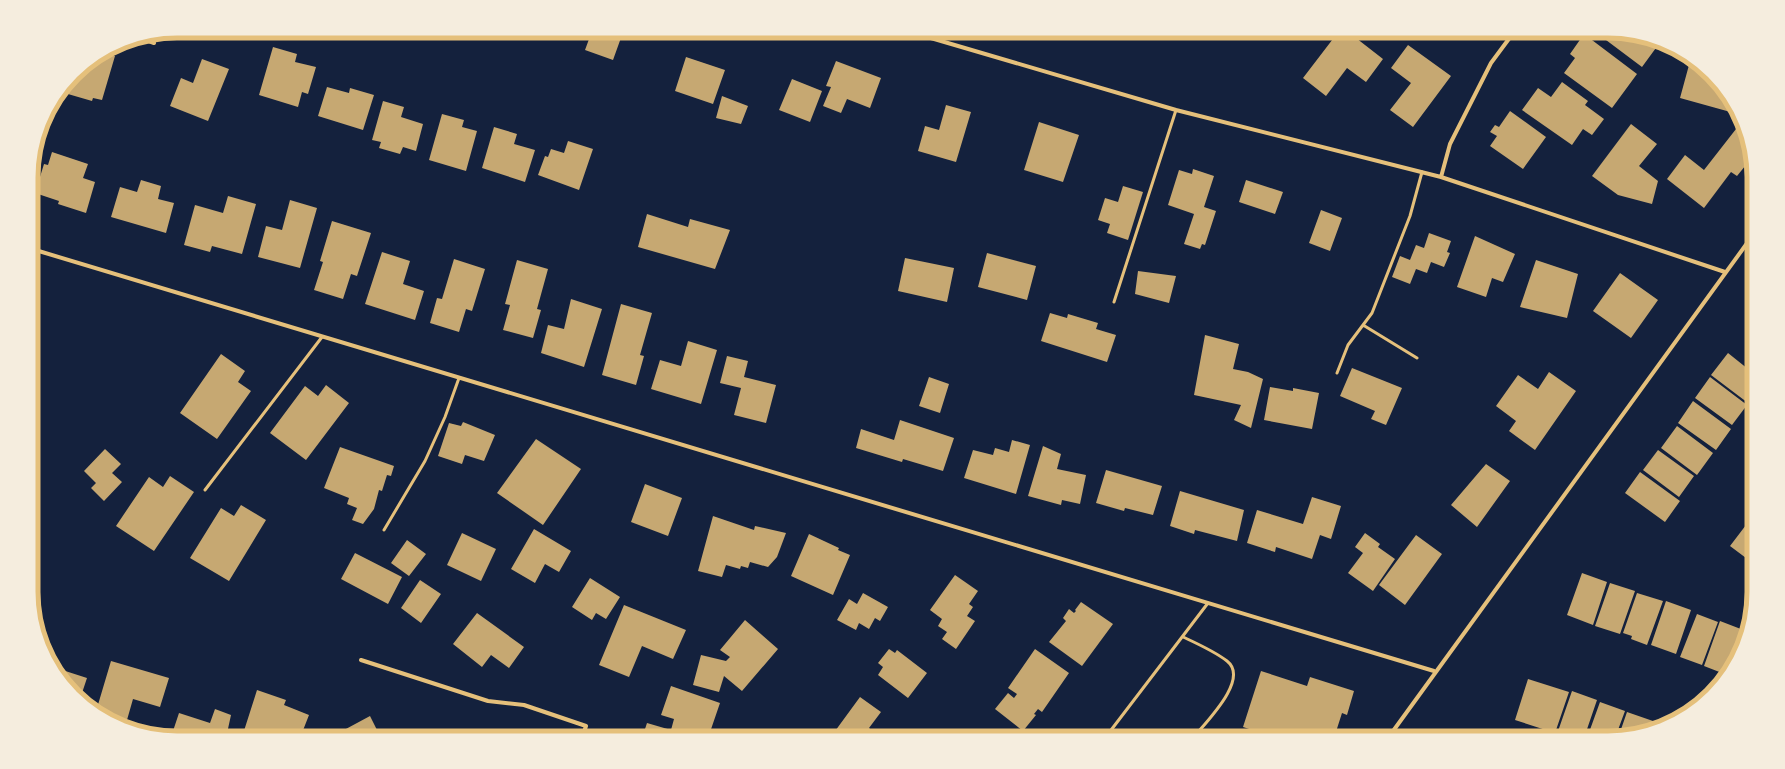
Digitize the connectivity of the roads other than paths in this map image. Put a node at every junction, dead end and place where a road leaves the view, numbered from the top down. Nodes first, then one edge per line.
1 (931, 38) edge
2 (1510, 38) edge
3 (149, 41) edge
4 (154, 43) dead end
5 (1176, 110) junction
6 (1422, 172) junction
7 (1441, 177) junction
8 (1747, 243) edge
9 (38, 251) edge
10 (1726, 272) junction
11 (1114, 302) dead end
12 (1363, 325) junction
13 (322, 337) junction
14 (1417, 358) dead end
15 (1337, 373) dead end
16 (460, 378) junction
17 (205, 490) dead end
18 (384, 530) dead end
19 (1208, 603) junction
20 (1183, 637) junction
21 (362, 660) dead end
22 (1434, 672) junction
23 (584, 731) edge
24 (1110, 731) edge
25 (1199, 731) edge
26 (1393, 731) edge

1 - 5 street
2 - 7 street
3 - 4 street
5 - 6 street
5 - 11 lane
6 - 7 street
6 - 12 lane
7 - 10 street
8 - 10 street
9 - 13 street
10 - 22 street
12 - 14 lane
12 - 15 lane
13 - 16 street
13 - 17 lane
16 - 18 lane
16 - 19 street
19 - 20 lane
19 - 22 street
20 - 24 lane
20 - 25 lane
21 - 23 street
22 - 26 street

